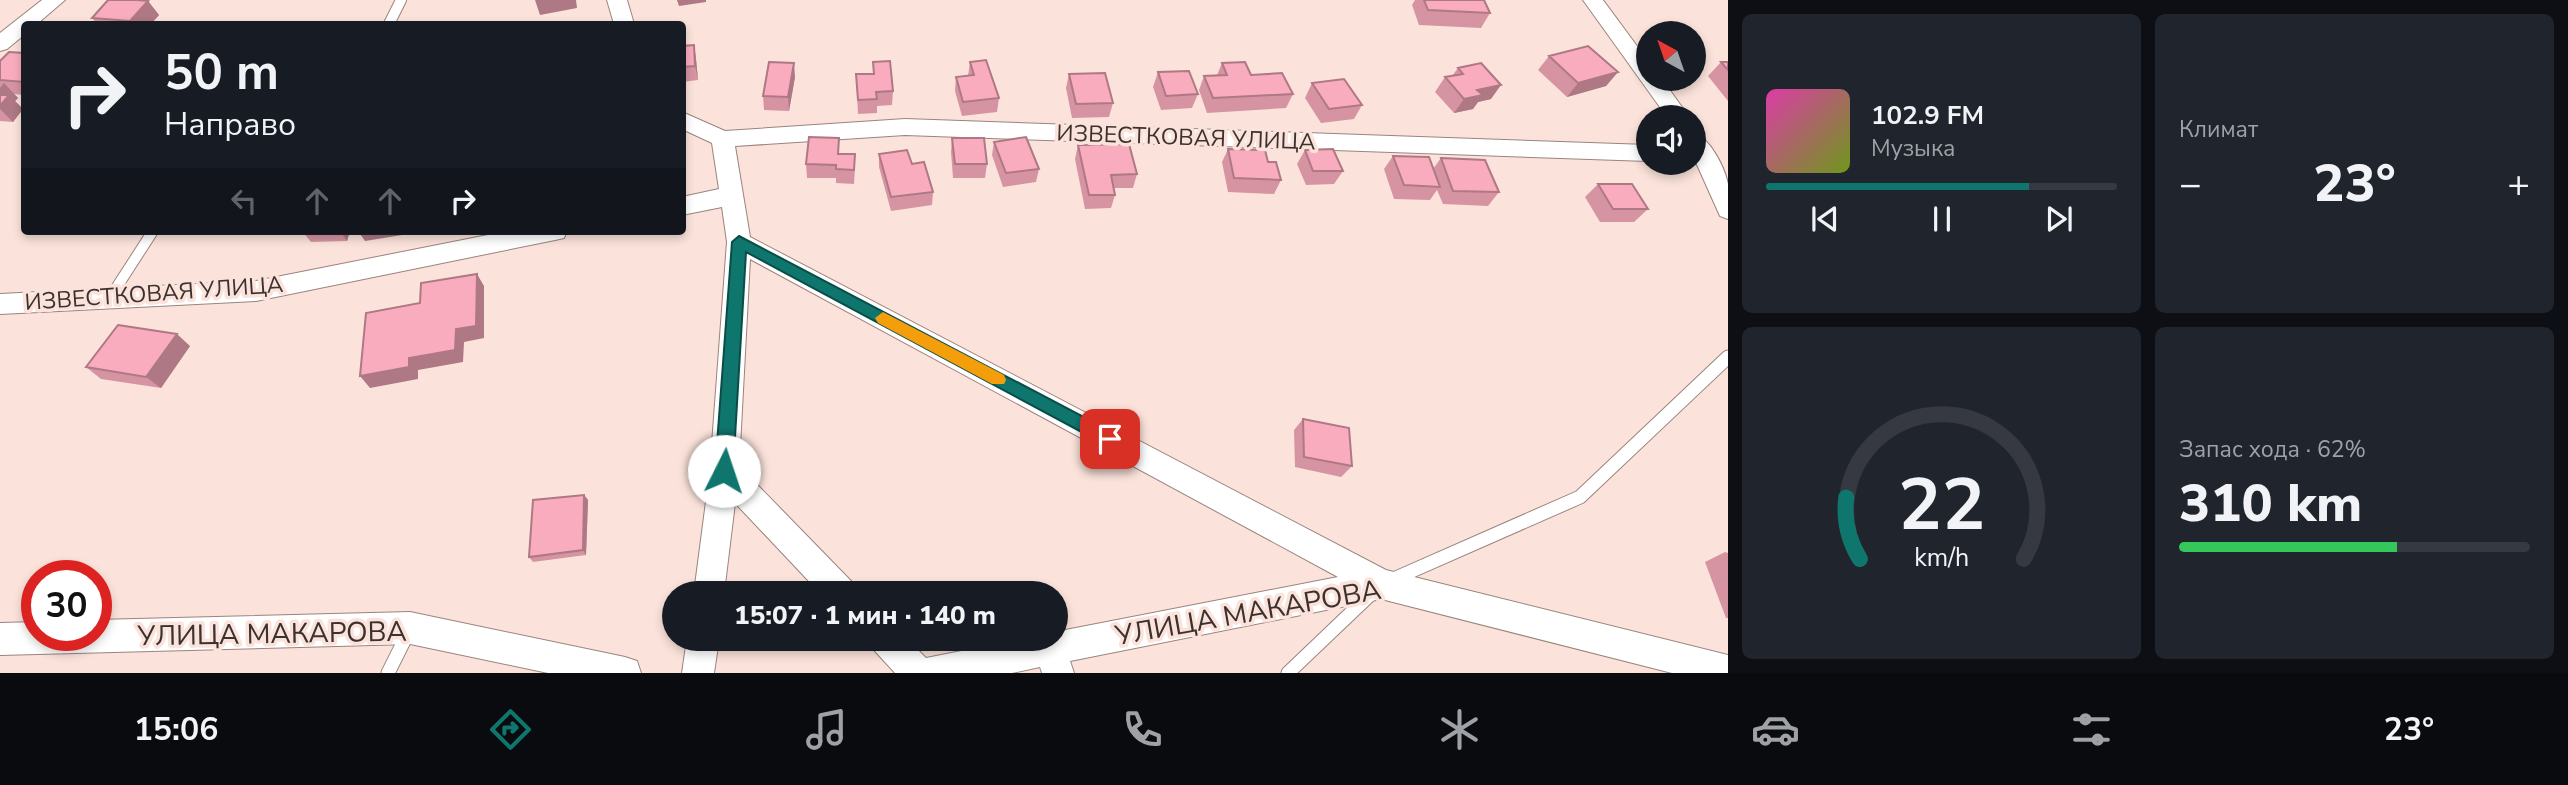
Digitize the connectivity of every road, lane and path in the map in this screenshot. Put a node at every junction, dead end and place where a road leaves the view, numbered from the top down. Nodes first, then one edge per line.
1 (55, 0) edge
2 (401, 0) edge
3 (617, 0) edge
4 (1593, 0) edge
5 (29, 21) edge
6 (391, 21) edge
7 (623, 21) edge
8 (21, 27) edge
9 (0, 44) edge
10 (1636, 58) edge
11 (686, 122) edge
12 (723, 139) junction
13 (1706, 151) edge
14 (1636, 153) edge
15 (1728, 154) edge
16 (1706, 167) edge
17 (730, 196) junction
18 (686, 204) edge
19 (1728, 210) edge
20 (150, 235) edge
21 (535, 235) edge
22 (739, 242) junction
23 (110, 298) junction
24 (0, 304) edge
25 (1728, 357) edge
26 (724, 471) junction
27 (710, 581) edge
28 (829, 581) edge
29 (1381, 584) junction
30 (410, 628) junction
31 (0, 639) edge
32 (701, 651) edge
33 (897, 651) edge
34 (1054, 660) edge
35 (1728, 671) edge
36 (388, 673) edge
37 (625, 673) edge
38 (698, 673) edge
39 (918, 673) edge
40 (930, 673) edge
41 (1288, 673) edge

1 - 5 street
2 - 6 lane
3 - 7 street
4 - 10 street
8 - 9 street
11 - 12 street
12 - 14 street, ИЗВЕСТКОВАЯ УЛИЦА
12 - 17 street
13 - 15 street
16 - 19 street
17 - 18 street
17 - 22 street
20 - 23 lane
21 - 23 street, ИЗВЕСТКОВАЯ УЛИЦА
22 - 26 street
22 - 29 street
23 - 24 street, ИЗВЕСТКОВАЯ УЛИЦА
25 - 29 lane
26 - 27 street
26 - 28 street
29 - 34 street, УЛИЦА МАКАРОВА
29 - 35 street, УЛИЦА МАКАРОВА
29 - 41 lane
30 - 31 street, УЛИЦА МАКАРОВА
30 - 36 lane
30 - 37 street, УЛИЦА МАКАРОВА
32 - 38 street
33 - 39 street
34 - 40 street, УЛИЦА МАКАРОВА

